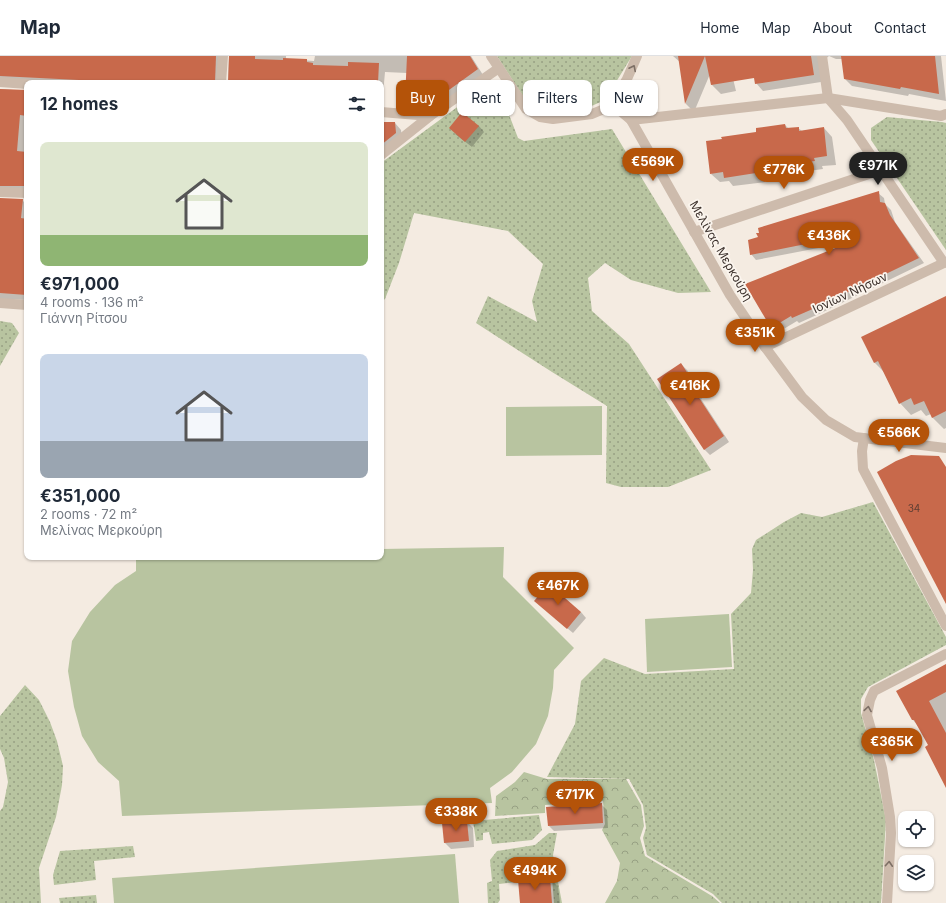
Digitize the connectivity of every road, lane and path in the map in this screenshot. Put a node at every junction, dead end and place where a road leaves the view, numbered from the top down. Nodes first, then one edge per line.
1 (223, 56) edge
2 (491, 56) edge
3 (637, 56) edge
4 (822, 56) edge
5 (499, 68) junction
6 (221, 80) edge
7 (626, 80) edge
8 (0, 82) edge
9 (24, 84) edge
10 (828, 98) junction
11 (449, 103) edge
12 (600, 111) edge
13 (384, 112) edge
14 (396, 113) edge
15 (946, 114) edge
16 (430, 116) edge
17 (626, 116) edge
18 (631, 120) junction
19 (384, 153) edge
20 (881, 170) junction
21 (0, 192) edge
22 (24, 194) edge
23 (694, 232) junction
24 (945, 263) edge
25 (0, 303) edge
26 (24, 305) edge
27 (765, 347) junction
28 (864, 438) junction
29 (946, 448) edge
30 (946, 626) edge
31 (946, 654) edge
32 (887, 903) edge

1 - 6 street
2 - 5 street
7 -> 3 street
4 - 10 street
5 - 11 street
5 - 12 street
8 - 9 street
10 - 15 street
10 - 18 street
10 - 20 street
13 - 14 street
16 - 19 street
17 - 18 street
18 - 23 street, Μελίνας Μερκούρη
20 - 23 street
20 - 24 street
21 - 22 street
23 - 27 street, Μελίνας Μερκούρη
24 - 27 street, Ιονίων Νήσων
25 - 26 street
27 - 28 street, Μελίνας Μερκούρη
28 - 29 street, Μελίνας Μερκούρη
28 - 30 street
32 -> 31 street

